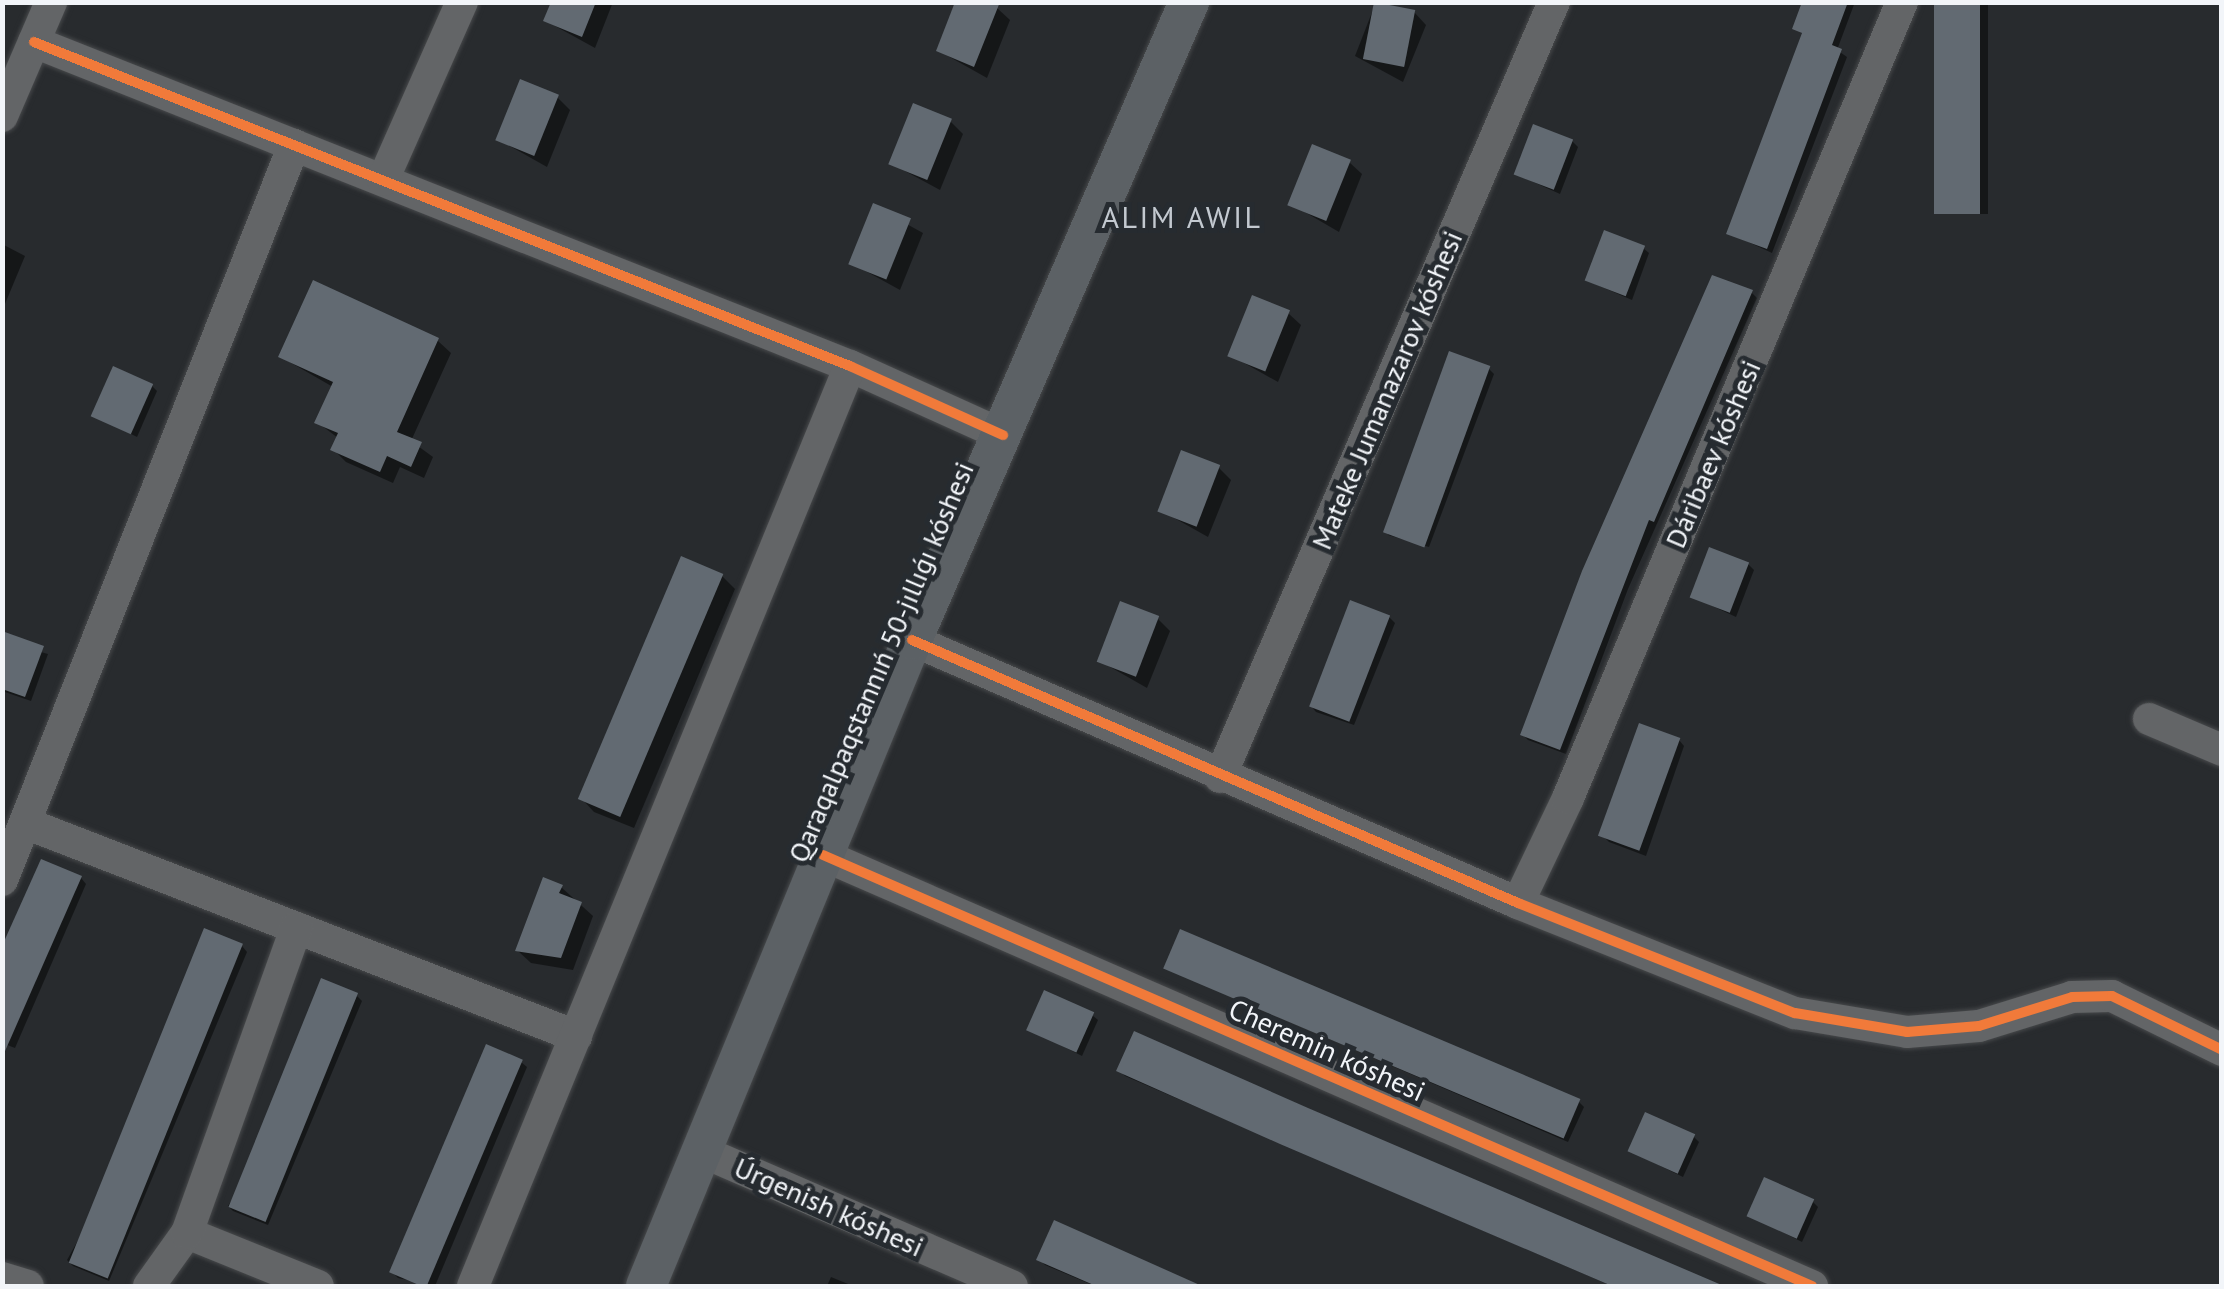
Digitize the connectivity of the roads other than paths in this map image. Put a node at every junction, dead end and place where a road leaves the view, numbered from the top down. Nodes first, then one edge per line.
1 (51, 2) edge
2 (462, 2) edge
3 (1190, 2) edge
4 (1554, 2) edge
5 (1902, 2) edge
6 (34, 42) junction
7 (2, 116) edge
8 (294, 144) junction
9 (383, 180) junction
10 (850, 366) junction
11 (1002, 435) junction
12 (912, 640) junction
13 (2149, 719) dead end
14 (2222, 750) edge
15 (1220, 777) junction
16 (25, 823) junction
17 (823, 854) junction
18 (2, 880) edge
19 (1518, 902) junction
20 (296, 928) junction
21 (576, 1036) junction
22 (2222, 1050) edge
23 (701, 1151) junction
24 (187, 1233) junction
25 (2, 1278) edge
26 (28, 1286) edge
27 (149, 1286) edge
28 (318, 1286) edge
29 (473, 1286) edge
30 (646, 1286) edge
31 (1012, 1286) edge
32 (1812, 1286) edge

1 - 6 street
2 - 9 street
3 - 11 main road, Qaraqalpaqstannıń 50-jıllıǵı kóshesi
4 - 15 street, Mateke Jumanazarov kóshesi
5 - 19 street, Dáribaev kóshesi
6 - 7 street
6 - 8 street
8 - 9 street
8 - 16 street
9 - 10 street
10 - 11 street
10 - 21 street
11 - 12 main road, Qaraqalpaqstannıń 50-jıllıǵı kóshesi
12 - 15 street
12 - 17 main road, Qaraqalpaqstannıń 50-jıllıǵı kóshesi
13 - 14 street
15 - 19 street
16 - 18 street
16 - 20 street
17 - 23 main road, Qaraqalpaqstannıń 50-jıllıǵı kóshesi
17 - 32 street, Cheremin kóshesi
19 - 22 street
20 - 21 street
20 - 24 street
21 - 29 street
23 - 30 main road, Qaraqalpaqstannıń 50-jıllıǵı kóshesi
23 - 31 street, Úrgenish kóshesi
24 - 27 street
24 - 28 street
25 - 26 street

